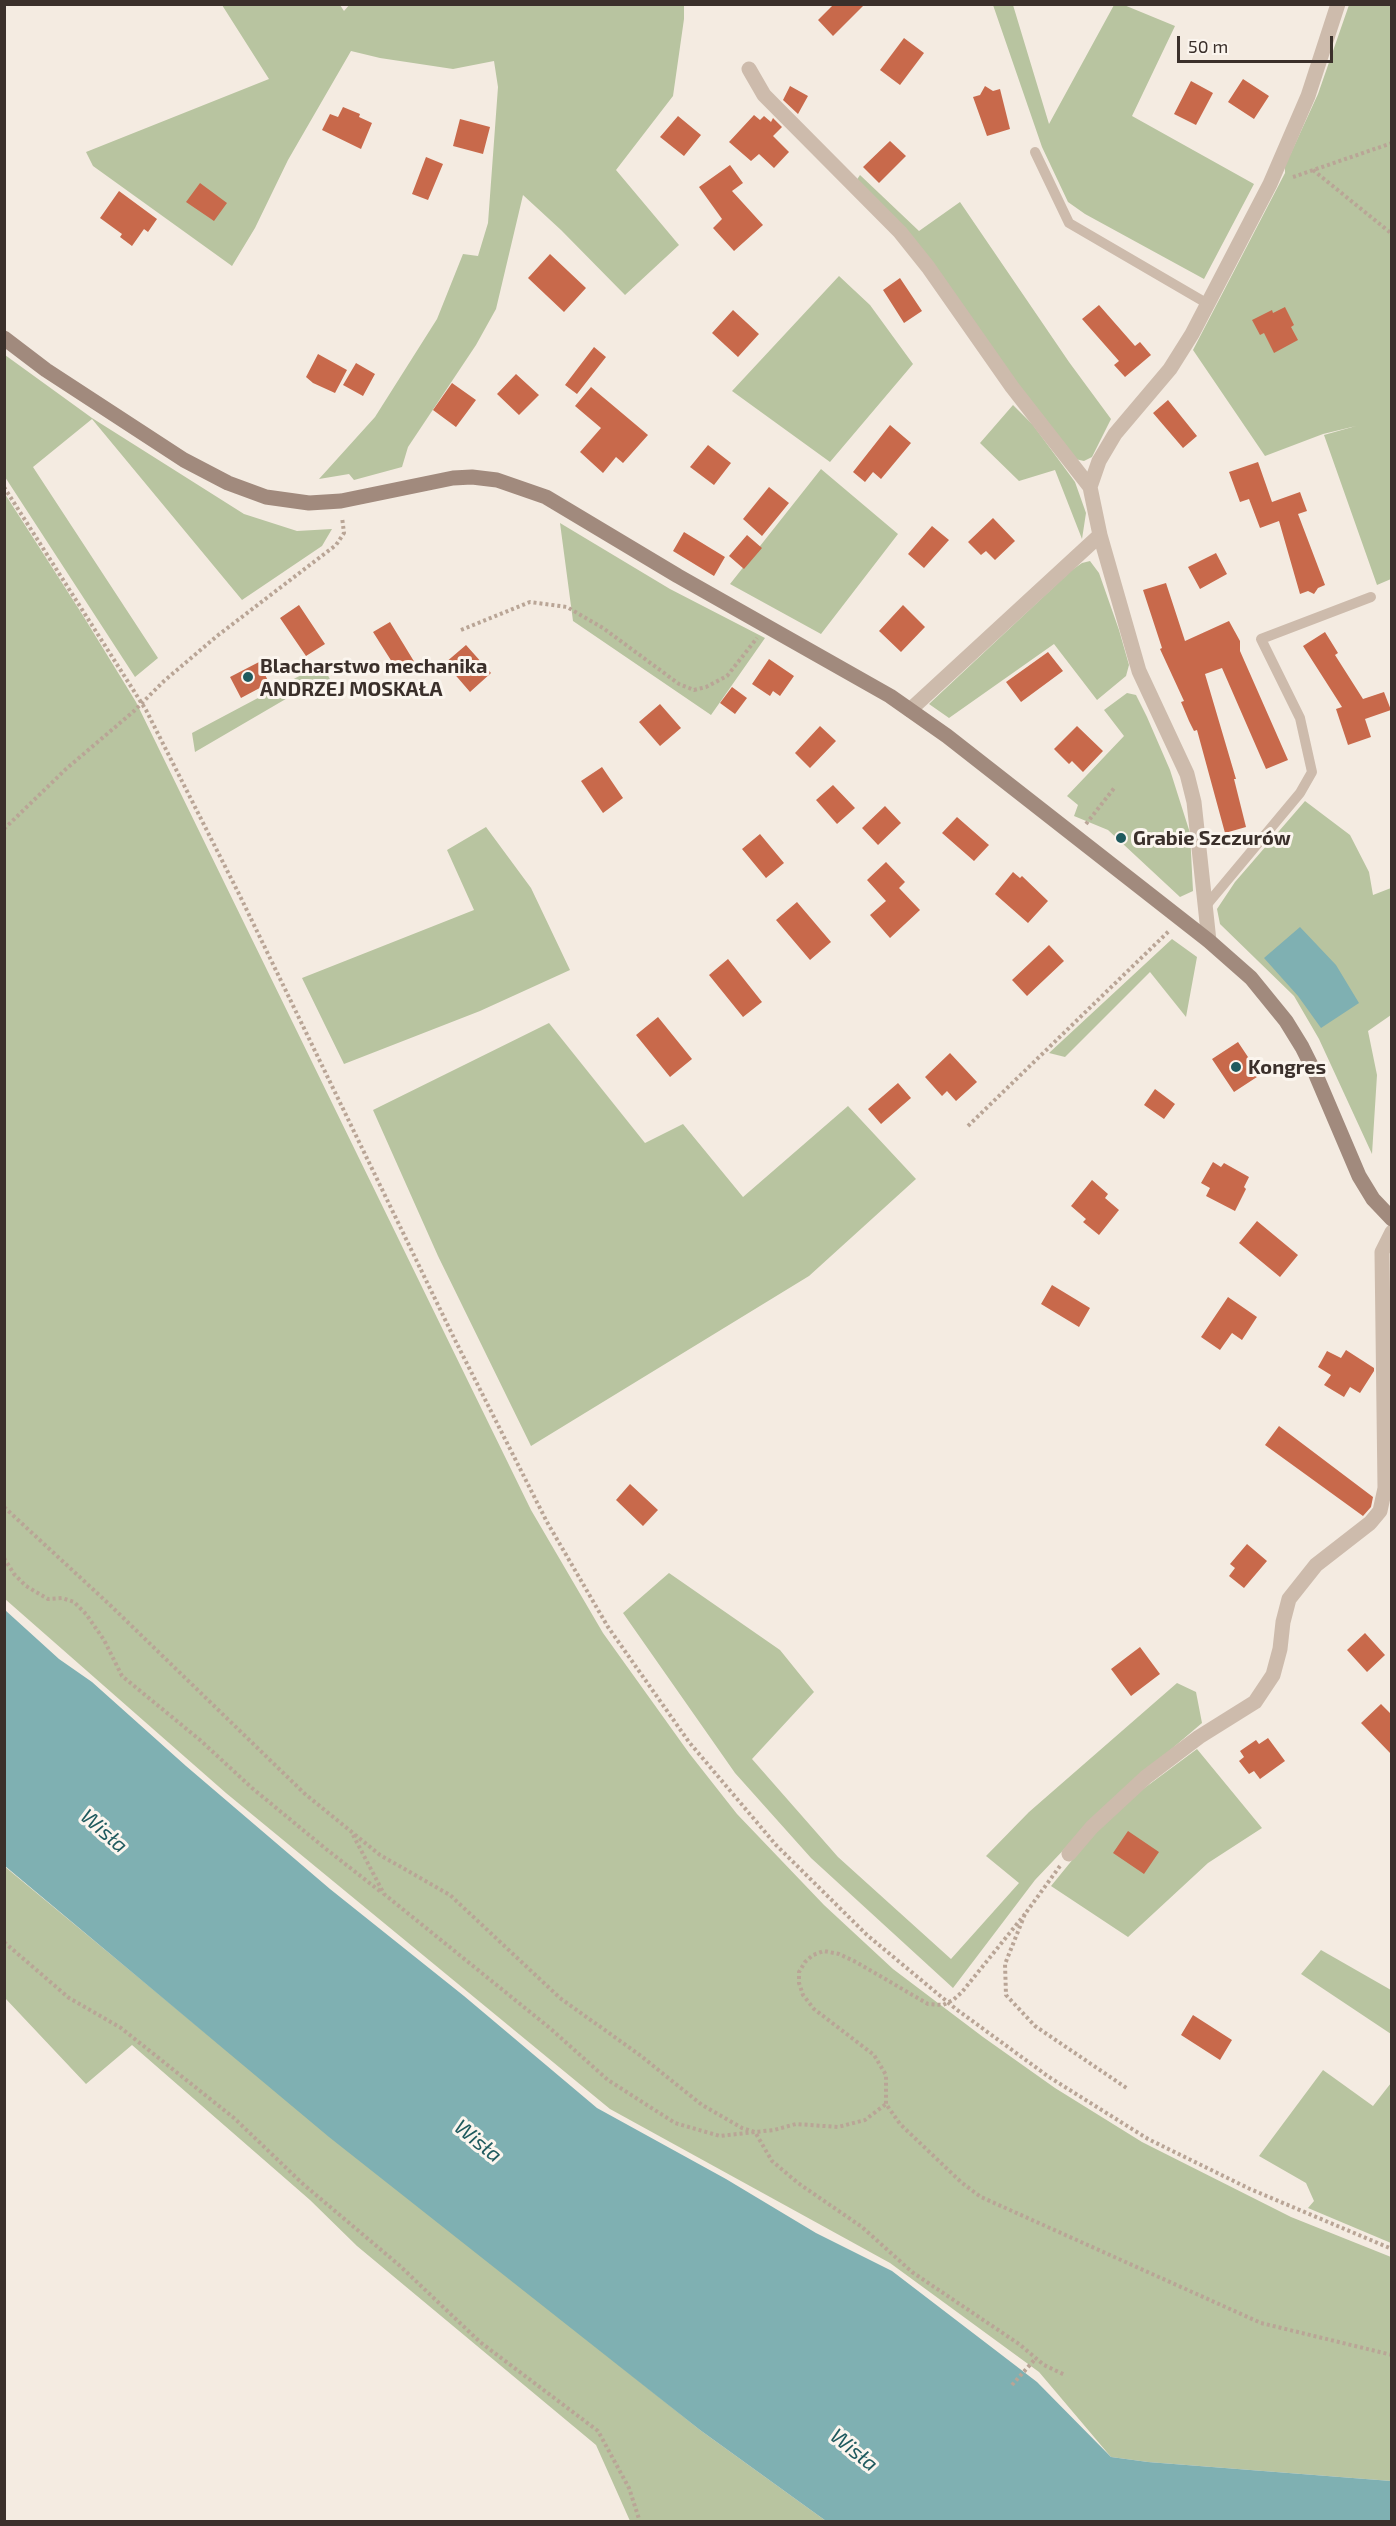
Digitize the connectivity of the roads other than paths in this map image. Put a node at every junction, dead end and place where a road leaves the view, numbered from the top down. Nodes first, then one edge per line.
1 (1338, 4) edge
2 (748, 69) dead end
3 (1035, 152) dead end
4 (1208, 304) junction
5 (4, 338) edge
6 (1090, 488) junction
7 (1100, 535) junction
8 (1371, 597) dead end
9 (910, 710) junction
10 (1204, 908) junction
11 (1209, 941) junction
12 (1392, 1219) edge
13 (1392, 1232) edge
14 (1069, 1854) road end

1 - 4 street
2 - 6 street
3 - 4 lane
4 - 6 street
5 - 9 street
6 - 7 street
7 - 9 street
7 - 10 street
8 - 10 lane
9 - 11 street
10 - 11 street
11 - 12 street
13 - 14 street

